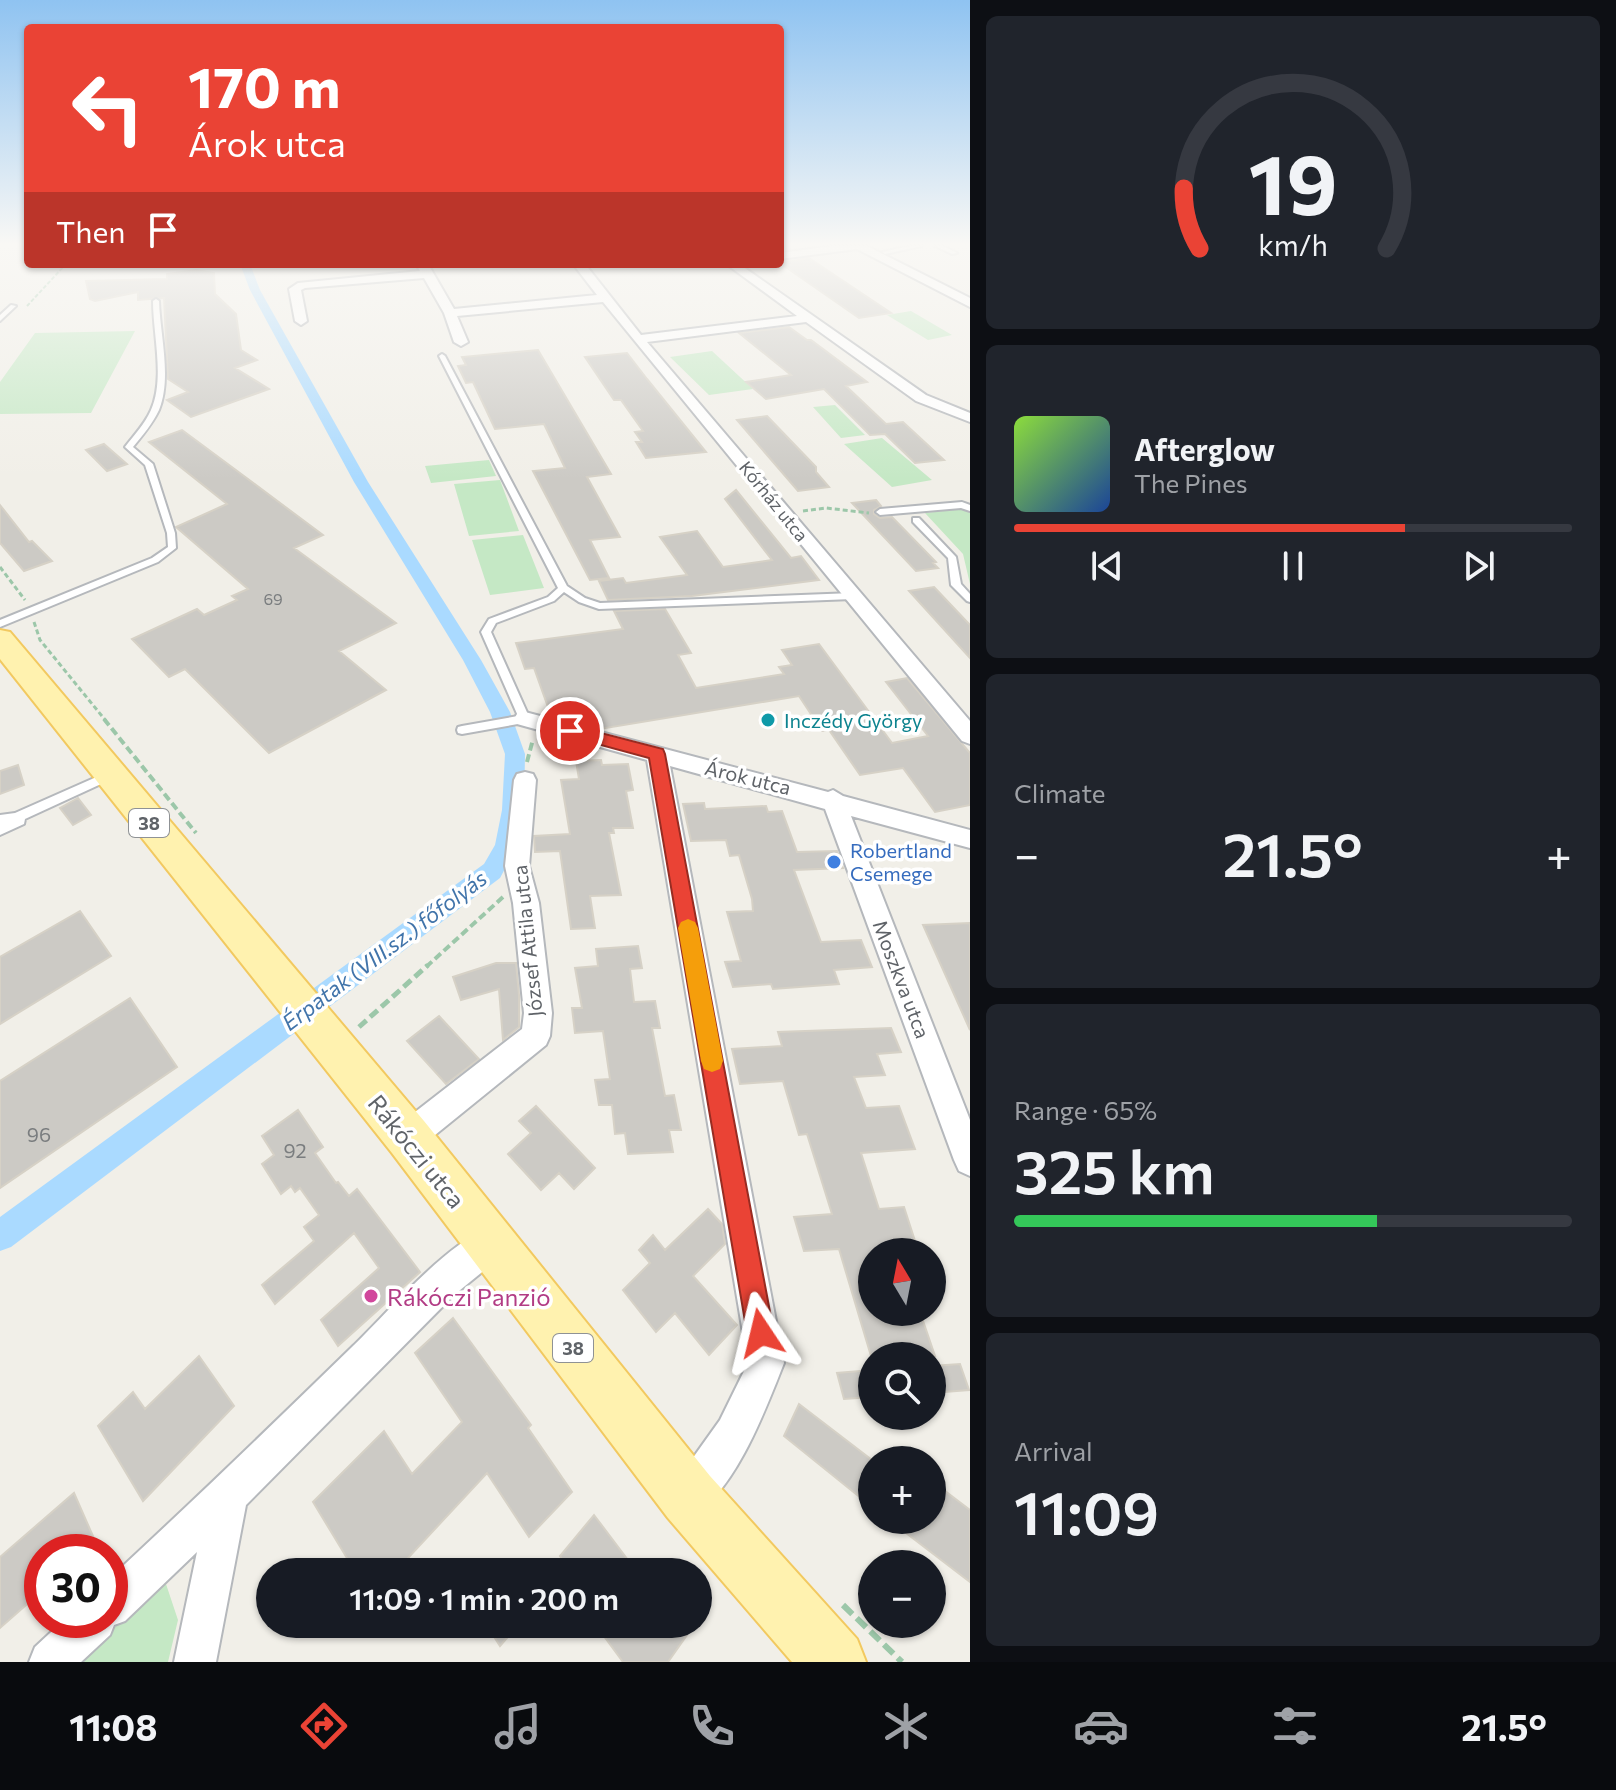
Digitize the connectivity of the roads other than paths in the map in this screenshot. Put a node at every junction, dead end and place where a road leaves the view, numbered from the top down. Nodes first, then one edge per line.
1 (157, 324) edge
2 (454, 324) edge
3 (626, 324) edge
4 (763, 324) edge
5 (816, 324) edge
6 (638, 339) junction
7 (461, 342) dead end
8 (442, 356) dead end
9 (970, 418) edge
10 (970, 508) edge
11 (880, 512) road end
12 (916, 520) dead end
13 (563, 588) junction
14 (853, 596) junction
15 (970, 599) edge
16 (0, 624) edge
17 (0, 639) edge
18 (533, 721) junction
19 (462, 730) dead end
20 (970, 736) edge
21 (657, 754) junction
22 (525, 780) road end
23 (96, 781) junction
24 (833, 799) junction
25 (0, 820) edge
26 (0, 830) edge
27 (970, 839) edge
28 (408, 1137) junction
29 (970, 1160) edge
30 (491, 1243) junction
31 (228, 1495) junction
32 (689, 1497) junction
33 (128, 1589) edge
34 (76, 1638) edge
35 (50, 1662) edge
36 (195, 1662) edge
37 (834, 1662) edge

1 - 16 lane
2 - 7 street
3 - 6 street, Kórház utca
4 - 6 street
5 - 9 street
6 - 14 street, Kórház utca
8 - 13 lane
10 - 11 lane
12 - 15 lane
13 - 14 lane
13 - 18 lane
14 - 20 street, Kórház utca
17 - 23 main road, Rákóczi utca / 38
18 - 19 lane
18 - 21 street, Árok utca
21 - 24 street, Árok utca
21 - 32 street
22 - 28 street, József Attila utca
23 - 25 lane
23 - 26 lane
23 - 28 main road, Rákóczi utca / 38
24 - 27 street, Árok utca
24 - 29 street, Moszkva utca
28 - 30 main road, Rákóczi utca / 38
30 - 31 street
30 - 32 main road, Rákóczi utca / 38
31 - 33 street
31 - 36 street
32 - 37 main road, Rákóczi utca / 38
34 - 35 street

